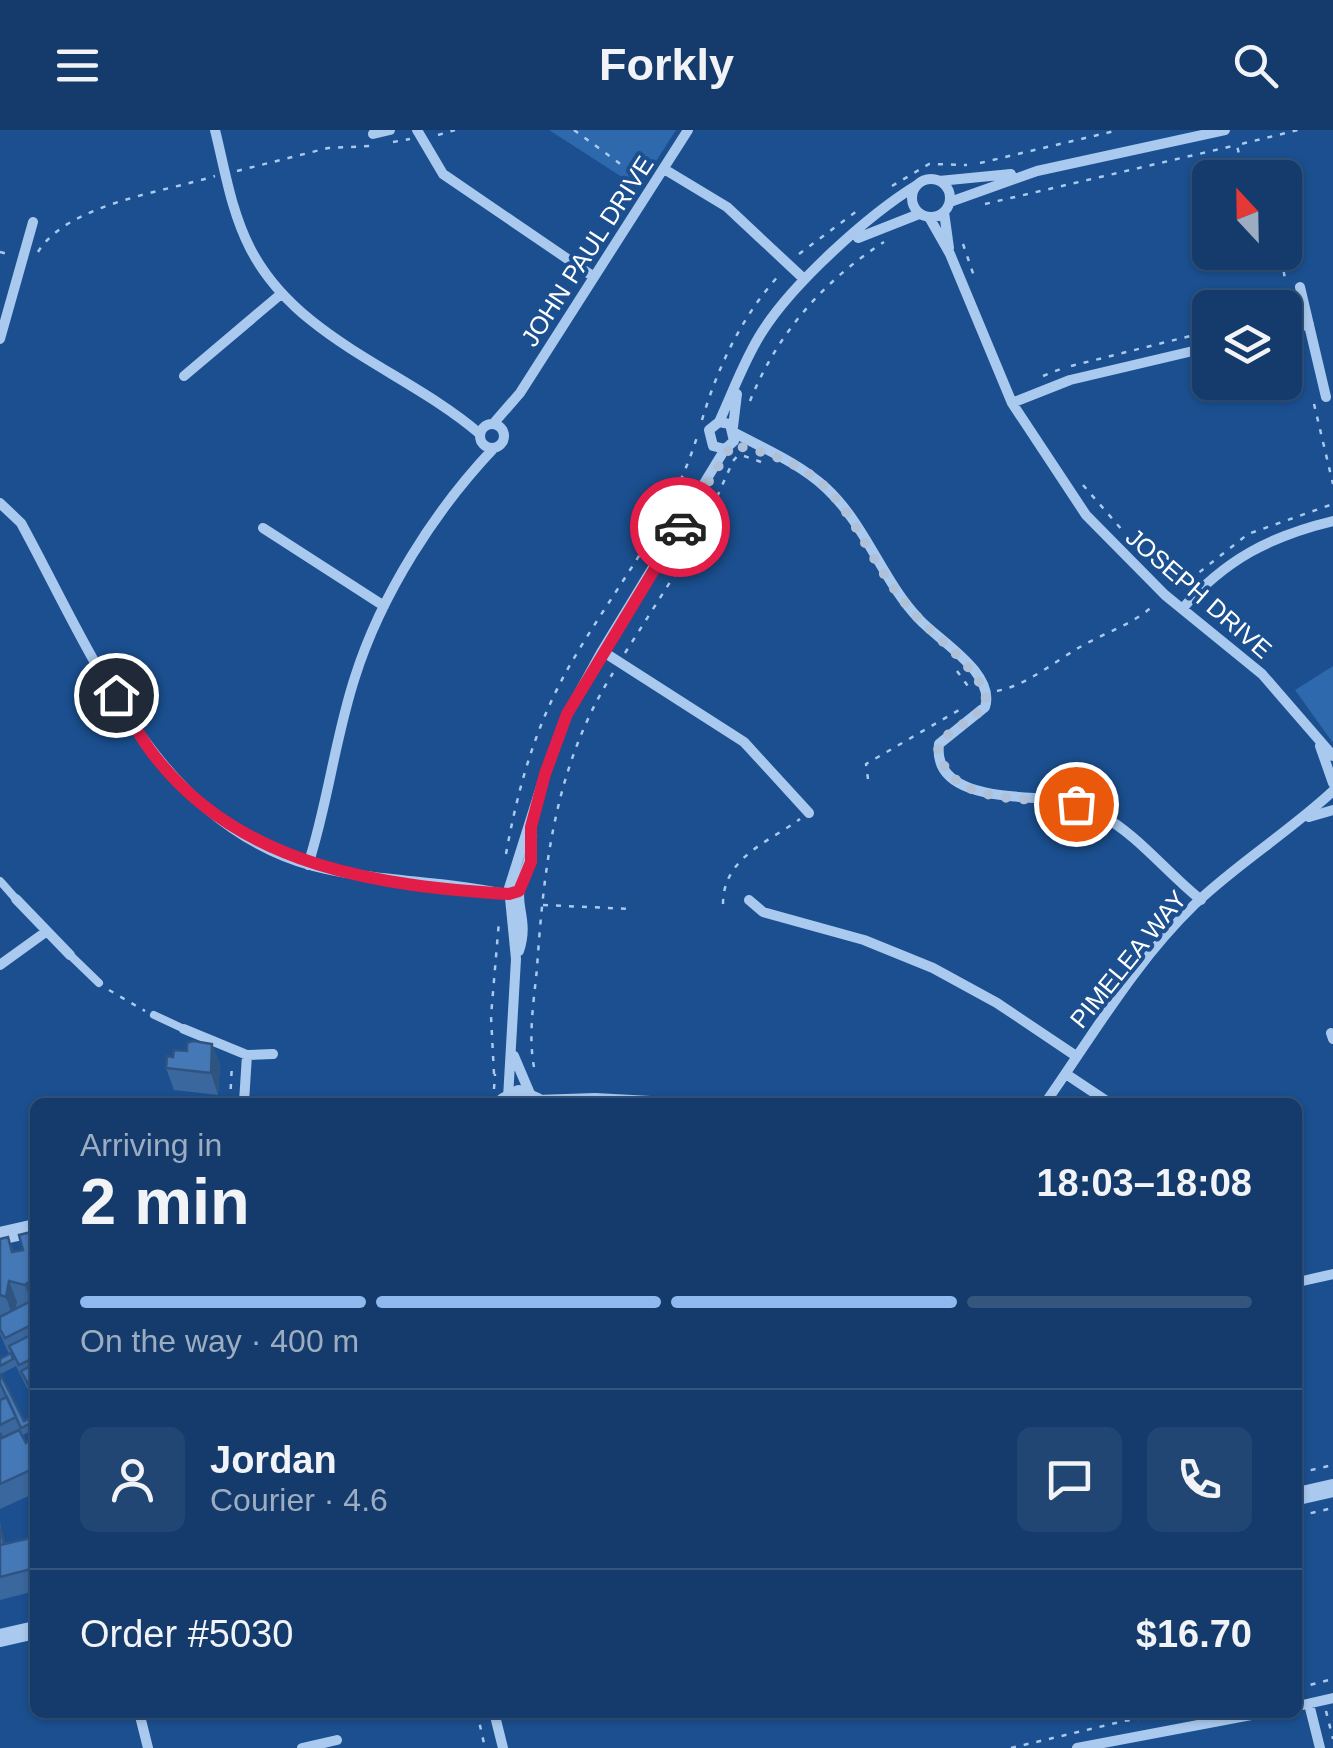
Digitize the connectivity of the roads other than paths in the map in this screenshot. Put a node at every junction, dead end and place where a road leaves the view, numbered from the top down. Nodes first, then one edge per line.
1 (215, 130) edge
2 (390, 130) edge
3 (688, 130) edge
4 (1194, 130) edge
5 (1225, 130) edge
6 (418, 133) edge
7 (372, 134) dead end
8 (1165, 140) junction
9 (664, 169) junction
10 (1036, 171) junction
11 (939, 180) junction
12 (917, 185) junction
13 (947, 207) junction
14 (924, 215) junction
15 (32, 222) dead end
16 (840, 249) junction
17 (950, 254) junction
18 (594, 277) junction
19 (804, 279) junction
20 (1300, 287) dead end
21 (280, 294) junction
22 (1309, 324) junction
23 (1302, 326) edge
24 (0, 340) edge
25 (1192, 352) edge
26 (184, 376) dead end
27 (739, 378) junction
28 (520, 393) junction
29 (1326, 397) dead end
30 (1012, 404) junction
31 (454, 412) junction
32 (719, 422) junction
33 (490, 424) junction
34 (504, 434) junction
35 (481, 437) junction
36 (737, 442) junction
37 (712, 446) junction
38 (494, 448) junction
39 (467, 476) junction
40 (704, 483) junction
41 (0, 503) edge
42 (1333, 521) edge
43 (263, 528) dead end
44 (384, 606) junction
45 (1182, 609) junction
46 (602, 651) junction
47 (1320, 745) junction
48 (1333, 756) edge
49 (1333, 790) edge
50 (1333, 810) edge
51 (809, 813) road end
52 (1303, 819) junction
53 (308, 864) junction
54 (0, 881) edge
55 (508, 890) junction
56 (16, 899) joint
57 (749, 900) dead end
58 (1198, 902) junction
59 (47, 931) junction
60 (70, 955) joint
61 (0, 965) edge
62 (99, 983) road end
63 (154, 1015) road end
64 (184, 1029) joint
65 (512, 1050) junction
66 (274, 1054) dead end
67 (247, 1056) junction
68 (1076, 1056) junction
69 (1066, 1074) junction
70 (244, 1098) edge
71 (506, 1098) edge
72 (534, 1098) edge
73 (1049, 1098) edge
74 (1102, 1098) edge
75 (30, 1229) edge
76 (0, 1236) edge
77 (1333, 1274) edge
78 (1302, 1281) edge
79 (1333, 1488) edge
80 (1302, 1495) edge
81 (30, 1631) edge
82 (0, 1638) edge
83 (1328, 1699) edge
84 (1303, 1705) edge
85 (140, 1718) edge
86 (495, 1718) edge
87 (1235, 1718) edge
88 (337, 1740) dead end
89 (148, 1748) edge
90 (302, 1748) edge
91 (502, 1748) edge
92 (1078, 1748) edge
93 (1320, 1748) edge

1 - 21 street
2 - 7 street
3 - 9 street, JOHN PAUL DRIVE
4 - 8 street
5 - 8 street
6 - 18 street
8 - 10 street
9 - 18 street, JOHN PAUL DRIVE
9 - 19 street
10 - 11 street
10 - 13 street
11 - 12 street
11 - 13 street
12 - 14 street
12 - 16 street
13 - 14 street
13 - 17 street, JOSEPH DRIVE
14 - 16 street
14 - 17 street, JOSEPH DRIVE
15 - 24 street
16 - 19 street
17 - 30 street, JOSEPH DRIVE
18 - 28 street, JOHN PAUL DRIVE
19 - 27 street
20 - 22 street
21 - 26 street
21 - 31 street
22 - 23 street
22 - 29 street
25 - 30 street
27 - 32 street
27 - 36 street
28 - 33 street, JOHN PAUL DRIVE
28 - 34 street, JOHN PAUL DRIVE
30 - 45 street, JOSEPH DRIVE
31 - 33 street
31 - 35 street
32 - 36 street
32 - 37 street
33 - 34 street
33 - 35 street, JOHN PAUL DRIVE
34 - 38 street, JOHN PAUL DRIVE
35 - 38 street
35 - 39 street
36 - 37 street
36 - 40 street
36 - 58 street
37 - 40 street
38 - 39 street
39 - 44 street
40 - 46 street
41 - 53 street
42 - 45 street
43 - 44 street
44 - 53 street
45 - 47 street, JOSEPH DRIVE
46 - 51 street
46 - 55 street
47 - 48 street, JOSEPH DRIVE
47 - 49 street, JOSEPH DRIVE
49 - 52 street, PIMELEA WAY
50 - 52 street, PIMELEA WAY
52 - 58 street, PIMELEA WAY
53 - 55 street
54 - 56 lane
55 - 65 street
56 - 59 street
57 - 68 street
58 - 68 street, PIMELEA WAY
59 - 60 street
59 - 61 street
60 - 62 lane
63 - 64 lane
64 - 67 street
65 - 71 street
65 - 72 street
66 - 67 street
67 - 70 street
68 - 69 street, PIMELEA WAY
69 - 73 street, PIMELEA WAY
69 - 74 street
75 - 76 street
77 - 78 street
79 - 80 street
81 - 82 street
83 - 84 street
84 - 93 street
85 - 89 street
86 - 91 street
87 - 92 street
88 - 90 street

